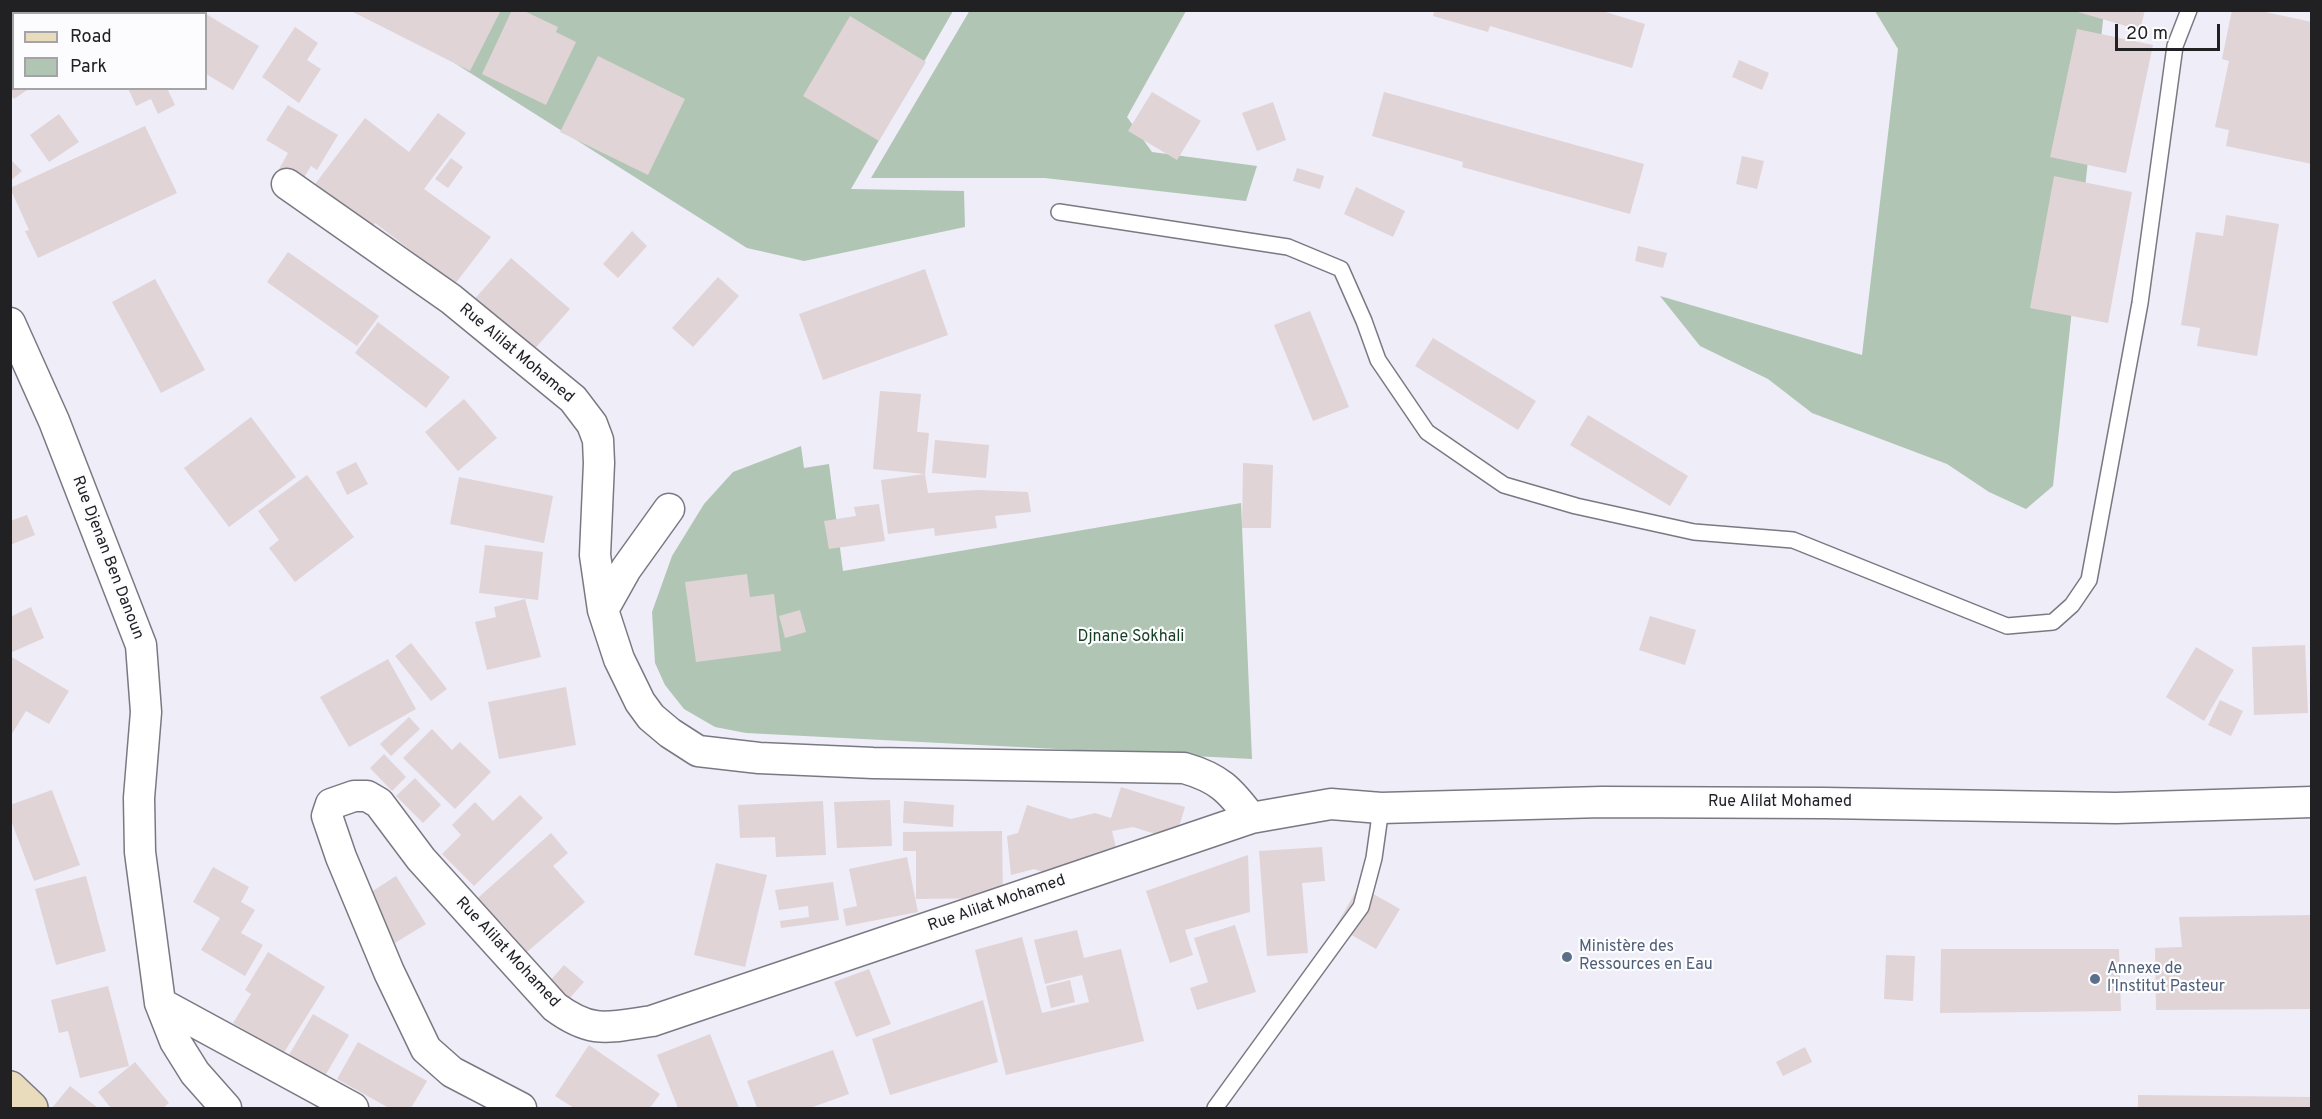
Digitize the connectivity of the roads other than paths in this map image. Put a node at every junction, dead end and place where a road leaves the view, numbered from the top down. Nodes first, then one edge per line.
1 (2189, 10) edge
2 (287, 184) dead end
3 (1059, 212) dead end
4 (10, 323) edge
5 (669, 509) dead end
6 (603, 610) junction
7 (2312, 802) edge
8 (1382, 808) junction
9 (1251, 819) junction
10 (160, 1003) junction
11 (10, 1088) edge
12 (31, 1108) edge
13 (226, 1108) edge
14 (353, 1108) edge
15 (521, 1108) edge
16 (1215, 1108) edge

1 - 3 lane
2 - 6 street, Rue Alilat Mohamed
4 - 10 street, Rue Djenan Ben Danoun
5 - 6 street
6 - 9 street, Rue Alilat Mohamed
7 - 8 street, Rue Alilat Mohamed
8 - 9 street, Rue Alilat Mohamed
8 - 16 lane
9 - 15 street, Rue Alilat Mohamed
10 - 13 street, Rue Djenan Ben Danoun
10 - 14 street
11 - 12 main road

